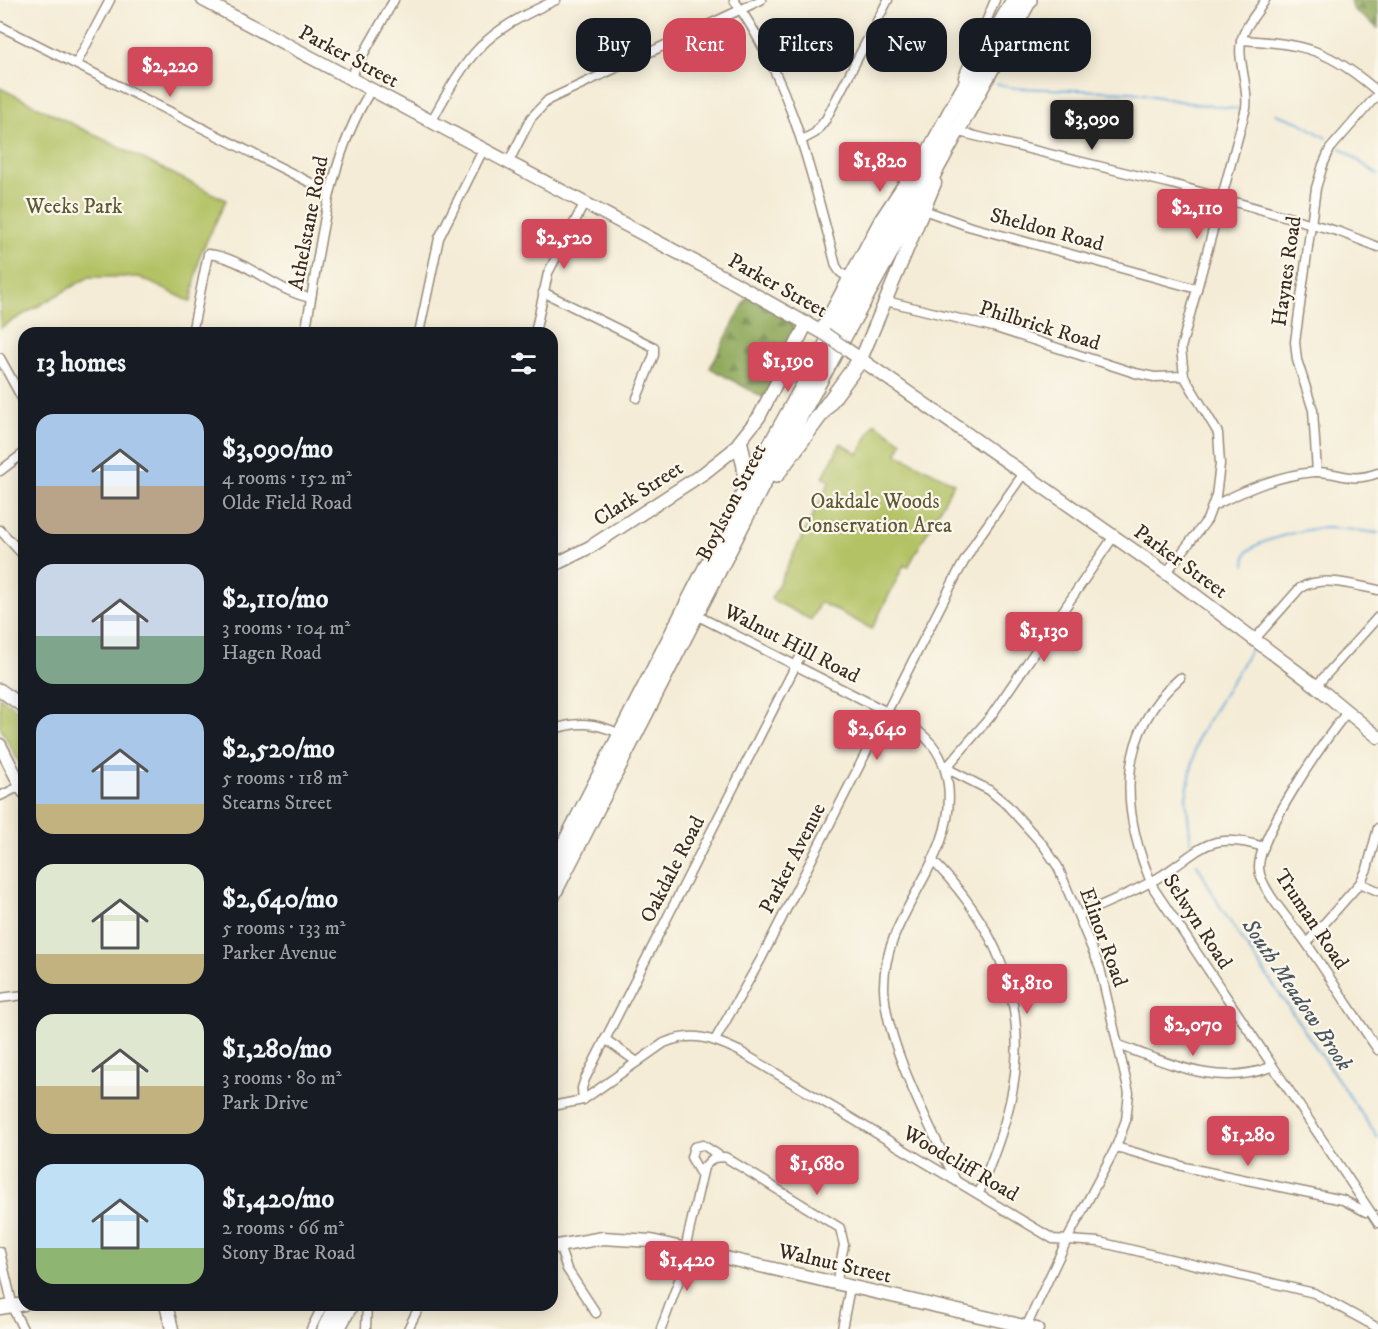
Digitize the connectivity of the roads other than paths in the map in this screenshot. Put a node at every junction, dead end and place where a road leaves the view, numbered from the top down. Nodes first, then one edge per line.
1 (110, 0) edge
2 (203, 0) edge
3 (394, 0) edge
4 (556, 0) edge
5 (734, 0) edge
6 (761, 0) edge
7 (888, 0) edge
8 (995, 0) edge
9 (1014, 0) edge
10 (1029, 0) edge
11 (1265, 0) edge
12 (742, 10) junction
13 (0, 26) edge
14 (1241, 40) junction
15 (76, 64) junction
16 (350, 78) junction
17 (371, 90) junction
18 (1378, 93) edge
19 (950, 113) junction
20 (431, 122) junction
21 (948, 129) junction
22 (802, 140) junction
23 (483, 150) junction
24 (508, 163) junction
25 (329, 192) junction
26 (1223, 198) junction
27 (584, 204) junction
28 (924, 210) junction
29 (1311, 224) junction
30 (1378, 247) edge
31 (850, 279) junction
32 (1197, 289) junction
33 (543, 292) junction
34 (311, 298) junction
35 (886, 301) junction
36 (807, 323) junction
37 (193, 327) edge
38 (305, 327) edge
39 (420, 327) edge
40 (536, 327) edge
41 (823, 333) junction
42 (0, 358) edge
43 (861, 359) junction
44 (1184, 376) junction
45 (18, 391) edge
46 (638, 398) dead end
47 (740, 444) junction
48 (18, 458) edge
49 (0, 471) edge
50 (1317, 472) junction
51 (1024, 473) junction
52 (1378, 473) edge
53 (744, 493) junction
54 (1213, 506) junction
55 (747, 515) junction
56 (0, 530) edge
57 (1114, 536) junction
58 (18, 550) edge
59 (558, 563) edge
60 (1166, 573) junction
61 (1378, 590) edge
62 (696, 615) junction
63 (1378, 617) edge
64 (1254, 640) junction
65 (801, 655) dead end
66 (796, 665) junction
67 (1180, 678) dead end
68 (1316, 686) junction
69 (0, 690) edge
70 (18, 703) edge
71 (887, 711) junction
72 (1348, 711) junction
73 (558, 728) edge
74 (621, 734) junction
75 (1378, 737) edge
76 (0, 744) edge
77 (946, 768) junction
78 (18, 779) edge
79 (18, 791) edge
80 (0, 796) edge
81 (1378, 828) edge
82 (1264, 847) junction
83 (558, 857) edge
84 (932, 860) junction
85 (1150, 882) junction
86 (1360, 883) junction
87 (558, 884) edge
88 (1378, 891) edge
89 (1080, 915) junction
90 (1307, 944) junction
91 (18, 996) edge
92 (0, 998) edge
93 (605, 1039) junction
94 (715, 1040) junction
95 (1118, 1045) junction
96 (1378, 1050) edge
97 (637, 1062) junction
98 (1271, 1067) junction
99 (583, 1100) junction
100 (558, 1105) edge
101 (1116, 1147) junction
102 (720, 1156) junction
103 (702, 1175) junction
104 (955, 1179) junction
105 (979, 1193) junction
106 (1369, 1213) junction
107 (1378, 1223) edge
108 (1067, 1240) junction
109 (558, 1247) edge
110 (688, 1249) junction
111 (558, 1251) edge
112 (0, 1252) edge
113 (836, 1284) junction
114 (850, 1287) junction
115 (18, 1302) edge
116 (18, 1305) edge
117 (0, 1308) edge
118 (20, 1311) edge
119 (168, 1311) edge
120 (320, 1311) edge
121 (333, 1311) edge
122 (347, 1311) edge
123 (367, 1311) edge
124 (417, 1311) edge
125 (596, 1313) dead end
126 (1031, 1328) edge
127 (1378, 1328) edge
128 (23, 1329) edge
129 (172, 1329) edge
130 (311, 1329) edge
131 (325, 1329) edge
132 (338, 1329) edge
133 (366, 1329) edge
134 (408, 1329) edge
135 (661, 1329) edge
136 (842, 1329) edge

1 - 15 street
2 - 16 main road, Parker Street
3 - 16 street
4 - 20 street
5 - 12 street
6 - 12 street
7 - 22 street
8 - 19 street
9 - 19 highway, Boylston Street
10 - 21 highway, Boylston Street
11 - 14 street
12 - 22 street
12 - 24 street
13 - 15 street
14 - 18 street
14 - 26 street
15 - 25 street
16 - 17 main road, Parker Street
17 - 20 main road, Parker Street
17 - 25 street, Athelstane Road
18 - 29 street, Haynes Road
19 - 21 highway, Boylston Street
20 - 23 main road, Parker Street
21 - 26 street
21 - 28 main road, Boylston Street
21 - 31 main road, Boylston Street
21 - 53 highway, Boylston Street
21 - 55 highway, Boylston Street
22 - 31 street
23 - 24 main road, Parker Street
23 - 39 street
24 - 27 main road, Parker Street
25 - 34 street, Athelstane Road
26 - 29 street
26 - 32 street
27 - 33 street
27 - 36 main road, Parker Street
28 - 32 street, Sheldon Road
28 - 35 main road, Boylston Street
29 - 30 street
29 - 50 street, Haynes Road
31 - 41 main road, Boylston Street
32 - 44 street
33 - 40 street
33 - 46 street
34 - 37 street
34 - 38 street, Athelstane Road
35 - 43 main road, Boylston Street
35 - 44 street, Philbrick Road
36 - 41 main road, Parker Street
36 - 47 main road, Boylston Street
41 - 43 main road, Parker Street, bridge
42 - 45 street
43 - 51 main road, Parker Street
43 - 55 highway
44 - 54 street
47 - 53 highway
47 - 59 main road, Clark Street
48 - 49 street
50 - 52 street
50 - 54 street
51 - 57 main road, Parker Street
51 - 71 street, Parker Avenue
53 - 74 highway, Boylston Street
54 - 60 street
55 - 62 highway, Boylston Street
56 - 58 street
57 - 60 main road, Parker Street
57 - 77 street
60 - 64 main road, Parker Street
61 - 64 street
62 - 66 street, Walnut Hill Road
62 - 87 highway, Boylston Street
63 - 68 street
64 - 68 main road, Parker Street
65 - 66 street, Oakdale Road
66 - 71 street, Walnut Hill Road
66 - 93 street, Oakdale Road
67 - 85 street, Selwyn Road
68 - 72 main road, Parker Street
69 - 70 main road
71 - 77 street, Walnut Hill Road
71 - 94 street, Parker Avenue
72 - 75 main road, Parker Street
72 - 82 street, Truman Road
73 - 74 street
74 - 83 highway, Boylston Street
76 - 78 main road
77 - 84 street, Walnut Hill Road
77 - 89 street, Elinor Road
79 - 80 street
81 - 86 street
82 - 85 street
82 - 90 street, Truman Road
84 - 104 street, Walnut Hill Road
84 - 105 street
85 - 89 street
85 - 98 street, Selwyn Road
86 - 88 street
86 - 90 street
89 - 95 street, Elinor Road
90 - 96 street, Truman Road
91 - 92 street
93 - 97 street
93 - 99 street, Oakdale Road
94 - 97 street, Woodcliff Road
94 - 104 street, Woodcliff Road
95 - 98 street
95 - 101 street, Elinor Road
97 - 99 street, Woodcliff Road
98 - 106 street, Selwyn Road
99 - 100 street, Woodcliff Road
101 - 106 street
101 - 108 street, Elinor Road
102 - 103 street
102 - 103 street
102 - 113 street
103 - 110 street
104 - 105 street, Woodcliff Road
105 - 108 street, Woodcliff Road
106 - 107 street, Selwyn Road
108 - 126 street, Elinor Road
108 - 127 street, Woodcliff Road
109 - 110 main road, Walnut Street
110 - 113 main road, Walnut Street
110 - 135 street
111 - 125 street
112 - 115 street
113 - 114 main road, Walnut Street
114 - 126 main road, Walnut Street
114 - 136 street
116 - 117 main road
118 - 128 street
119 - 129 main road
120 - 130 street
121 - 131 highway
122 - 132 highway
123 - 133 street
124 - 134 street

